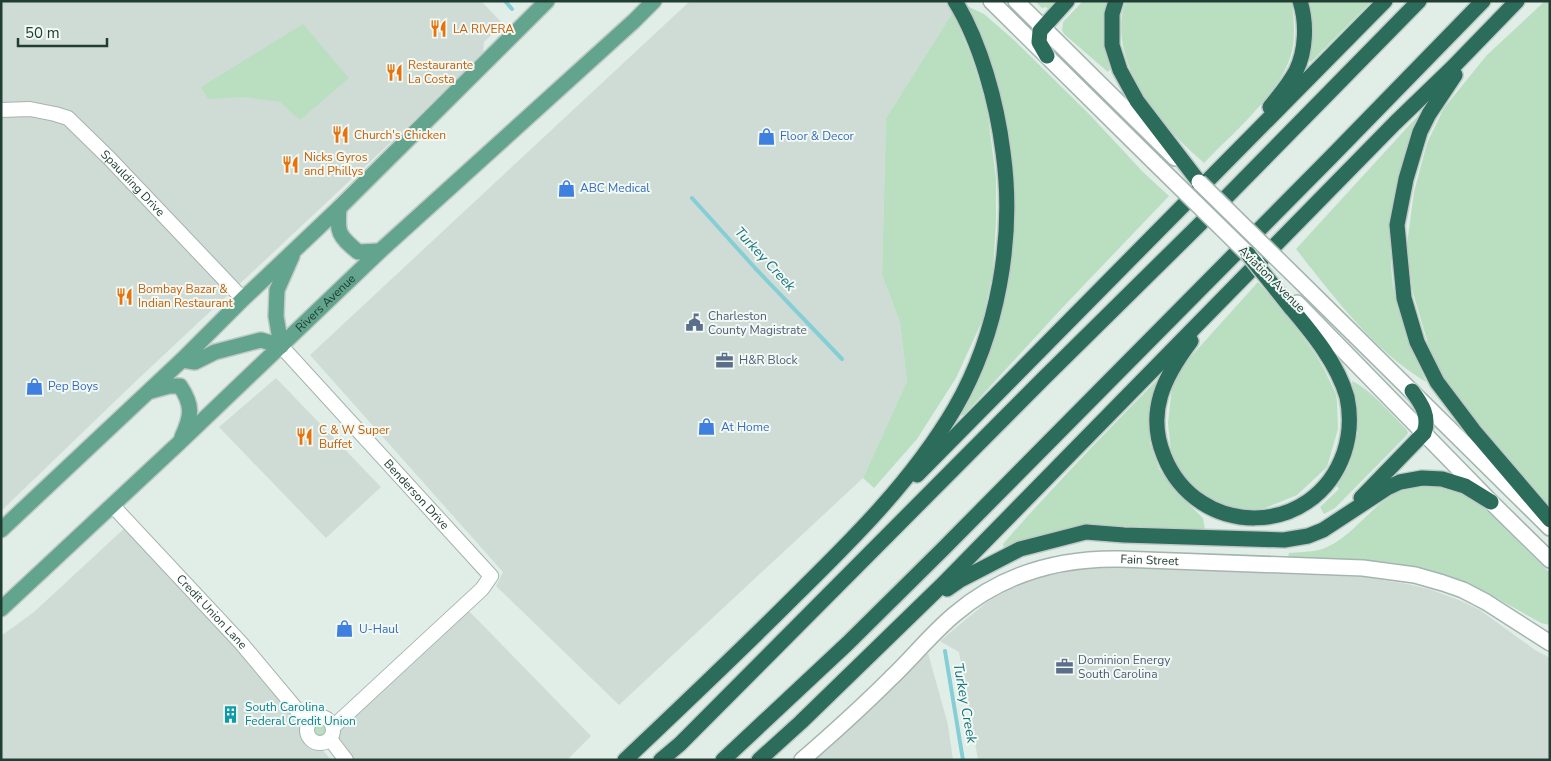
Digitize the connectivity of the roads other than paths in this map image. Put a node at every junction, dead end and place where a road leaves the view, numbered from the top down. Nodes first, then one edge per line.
1 (547, 1) edge
2 (650, 1) edge
3 (654, 1) edge
4 (955, 1) edge
5 (992, 1) edge
6 (1016, 1) edge
7 (1067, 1) edge
8 (1116, 1) edge
9 (1300, 1) edge
10 (1385, 1) edge
11 (1419, 1) edge
12 (1483, 1) edge
13 (1514, 4) edge
14 (634, 21) junction
15 (1043, 27) junction
16 (1047, 56) junction
17 (1, 110) edge
18 (1168, 146) junction
19 (1217, 173) junction
20 (1199, 182) joint
21 (339, 208) junction
22 (295, 250) junction
23 (380, 251) junction
24 (1248, 254) joint
25 (1244, 276) junction
26 (243, 299) junction
27 (1294, 305) junction
28 (281, 346) junction
29 (182, 360) junction
30 (1412, 391) junction
31 (147, 392) junction
32 (1424, 433) junction
33 (179, 443) junction
34 (1491, 502) junction
35 (112, 505) junction
36 (1347, 515) junction
37 (1550, 520) edge
38 (1550, 528) edge
39 (1, 530) edge
40 (847, 546) junction
41 (1550, 560) edge
42 (1, 609) edge
43 (1550, 643) edge
44 (874, 652) junction
45 (308, 723) junction
46 (331, 733) junction
47 (346, 760) edge
48 (625, 760) edge
49 (661, 760) edge
50 (723, 760) edge
51 (759, 760) edge
52 (802, 760) edge

1 - 21 main road
2 - 14 main road
3 - 14 main road, Rivers Avenue
4 - 40 highway
5 - 16 street, Aviation Avenue
6 - 15 street
7 - 15 highway
8 - 18 highway
9 - 19 highway
10 - 19 highway
11 - 49 highway
12 - 50 highway
13 - 25 highway
13 - 37 highway
14 - 23 main road, Rivers Avenue
15 - 16 highway
15 - 18 street
16 - 24 street, Aviation Avenue, bridge
17 - 26 street, Spaulding Drive
18 - 20 highway
19 - 40 highway
20 - 30 street, Aviation Avenue, bridge
21 - 22 main road
21 - 23 main road
22 - 26 main road
22 - 28 main road
23 - 28 main road, Rivers Avenue
24 - 27 highway, bridge
25 - 27 highway
25 - 44 highway
26 - 29 main road
27 - 32 street, Aviation Avenue
28 - 29 main road
28 - 33 main road, Rivers Avenue
28 - 46 street, Benderson Drive
29 - 31 main road
30 - 32 highway
30 - 38 street, Aviation Avenue
31 - 33 main road
31 - 39 main road
32 - 34 street, Aviation Avenue
32 - 36 highway
33 - 35 main road, Rivers Avenue
34 - 36 highway
34 - 41 street, Aviation Avenue
35 - 42 main road, Rivers Avenue
35 - 45 street, Credit Union Lane
36 - 44 highway
40 - 48 highway
43 - 52 street, Fain Street
44 - 51 highway
45 - 46 street
45 - 46 street
46 - 47 street

